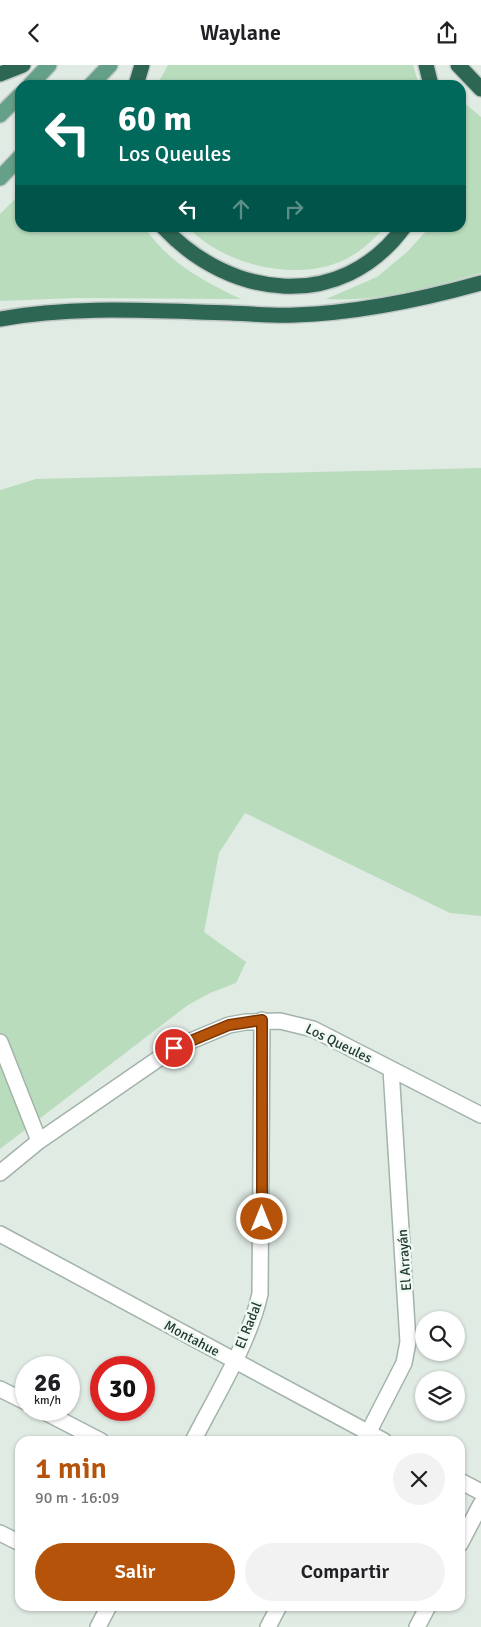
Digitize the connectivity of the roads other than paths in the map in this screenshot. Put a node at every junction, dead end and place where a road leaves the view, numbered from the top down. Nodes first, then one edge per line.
1 (23, 65) edge
2 (49, 65) edge
3 (110, 65) edge
4 (142, 65) edge
5 (426, 65) edge
6 (458, 65) edge
7 (0, 75) edge
8 (35, 80) edge
9 (96, 80) edge
10 (138, 80) edge
11 (430, 80) edge
12 (481, 89) edge
13 (15, 100) edge
14 (0, 115) edge
15 (15, 162) edge
16 (0, 177) edge
17 (168, 232) edge
18 (400, 232) edge
19 (481, 283) edge
20 (0, 319) edge
21 (262, 1020) junction
22 (0, 1042) edge
23 (391, 1069) junction
24 (481, 1115) edge
25 (39, 1141) junction
26 (0, 1173) edge
27 (0, 1234) edge
28 (234, 1361) junction
29 (0, 1389) edge
30 (15, 1397) edge
31 (62, 1421) edge
32 (91, 1436) edge
33 (196, 1436) edge
34 (364, 1436) edge
35 (367, 1436) edge
36 (465, 1484) edge
37 (481, 1492) edge
38 (481, 1504) edge
39 (0, 1533) edge
40 (465, 1534) edge
41 (15, 1540) edge
42 (106, 1611) edge
43 (276, 1611) edge
44 (425, 1611) edge
45 (98, 1627) edge
46 (268, 1627) edge
47 (417, 1627) edge

1 - 7 highway
2 - 8 main road
3 - 9 main road
4 - 10 highway
5 - 11 highway
6 - 12 highway
13 - 14 main road
15 - 16 main road
17 - 18 highway
19 - 20 highway
21 - 23 street, Los Queules
21 - 25 street, Los Queules
21 - 28 street, El Radal
22 - 25 street
23 - 24 street, Los Queules
23 - 35 street, El Arrayán
25 - 26 street
27 - 28 street, Montahue
28 - 33 street, El Radal
28 - 34 street, Montahue
29 - 30 street
31 - 32 street
36 - 37 street
38 - 40 street
39 - 41 street
42 - 45 street
43 - 46 street
44 - 47 street

